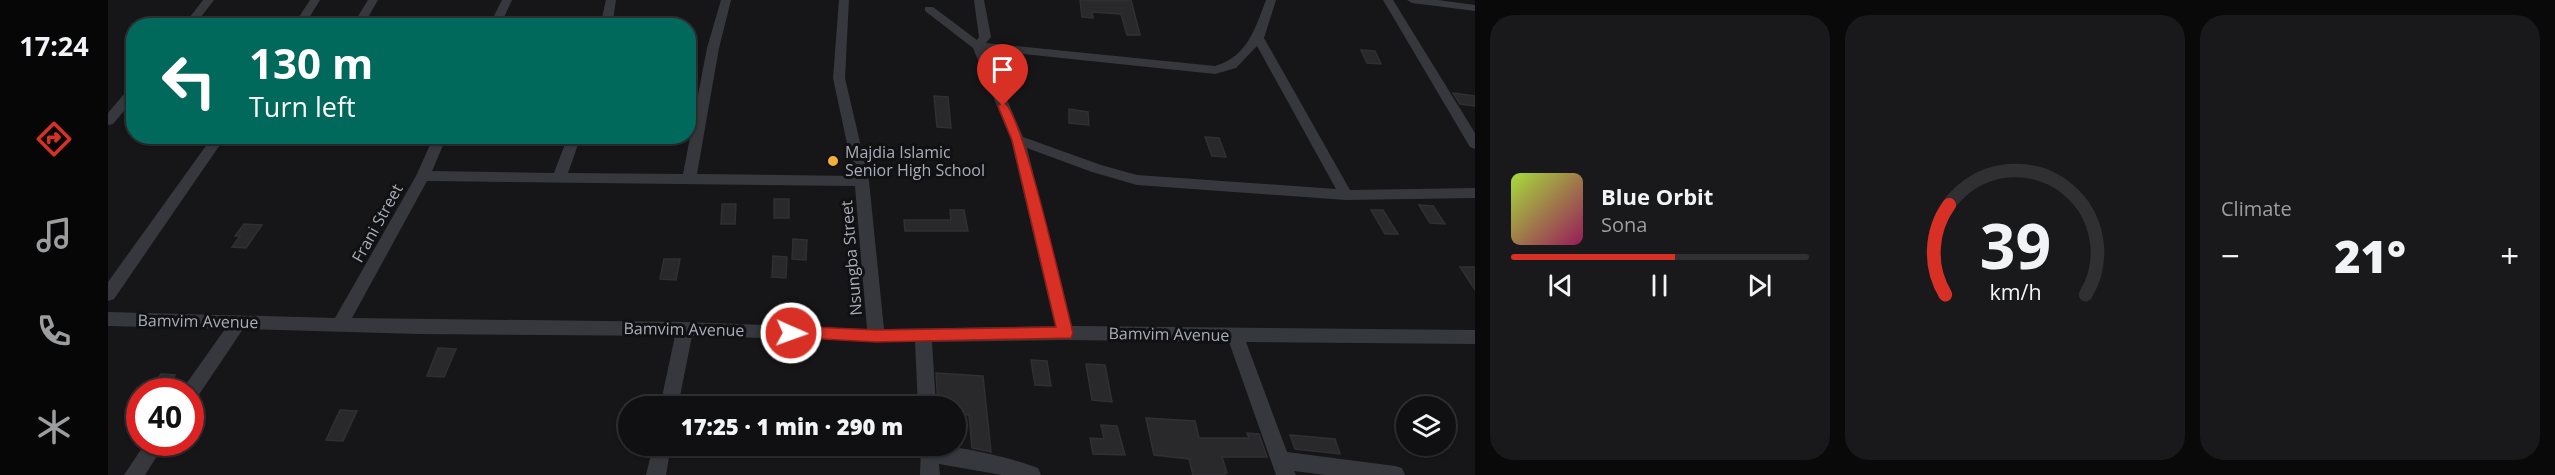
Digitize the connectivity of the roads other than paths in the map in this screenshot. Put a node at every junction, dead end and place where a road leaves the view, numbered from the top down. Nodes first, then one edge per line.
1 (209, 0) edge
2 (315, 0) edge
3 (373, 0) edge
4 (507, 0) edge
5 (611, 0) edge
6 (726, 0) edge
7 (844, 0) edge
8 (979, 0) edge
9 (1271, 0) edge
10 (1388, 0) edge
11 (1412, 0) edge
12 (1475, 8) edge
13 (929, 9) dead end
14 (194, 18) edge
15 (303, 18) edge
16 (362, 18) edge
17 (498, 18) edge
18 (608, 18) edge
19 (1258, 38) junction
20 (978, 46) junction
21 (126, 100) edge
22 (108, 121) edge
23 (1018, 140) junction
24 (696, 142) edge
25 (214, 144) edge
26 (437, 144) edge
27 (573, 144) edge
28 (696, 144) edge
29 (1475, 144) edge
30 (423, 176) junction
31 (560, 176) junction
32 (689, 180) junction
33 (862, 181) junction
34 (1475, 193) edge
35 (1346, 195) junction
36 (108, 294) edge
37 (108, 318) edge
38 (240, 321) junction
39 (340, 324) junction
40 (685, 329) junction
41 (1065, 333) junction
42 (1235, 335) junction
43 (876, 336) junction
44 (923, 336) junction
45 (1475, 337) edge
46 (200, 378) edge
47 (671, 396) edge
48 (926, 396) edge
49 (147, 456) edge
50 (660, 456) edge
51 (930, 456) edge
52 (957, 456) edge
53 (1284, 467) edge
54 (134, 475) edge
55 (656, 475) edge
56 (930, 475) edge
57 (1031, 475) edge
58 (1395, 475) edge

1 - 14 street
2 - 15 street
3 - 16 street
4 - 17 street
5 - 18 street
6 - 24 street
7 - 33 street, Nsungba Street
8 - 20 street
9 - 19 street
10 - 29 street
11 - 12 street
13 - 20 street
19 - 20 street
19 - 35 street
20 - 23 street
21 - 22 street
23 - 35 street
23 - 41 street
25 - 36 street
26 - 30 street, Frani Street
27 - 31 street
28 - 32 street
30 - 31 street
30 - 39 street, Frani Street
31 - 32 street
32 - 33 street
33 - 43 street, Nsungba Street
34 - 35 street
37 - 38 street, Bamvim Avenue
38 - 39 street, Bamvim Avenue
38 - 46 street
39 - 40 street, Bamvim Avenue
40 - 43 street, Bamvim Avenue
40 - 47 street
41 - 42 street, Bamvim Avenue
41 - 44 street, Bamvim Avenue
42 - 45 street, Bamvim Avenue
42 - 53 street
43 - 44 street, Bamvim Avenue
44 - 48 street
49 - 54 street
50 - 55 street
51 - 56 street
52 - 57 street
53 - 58 street

